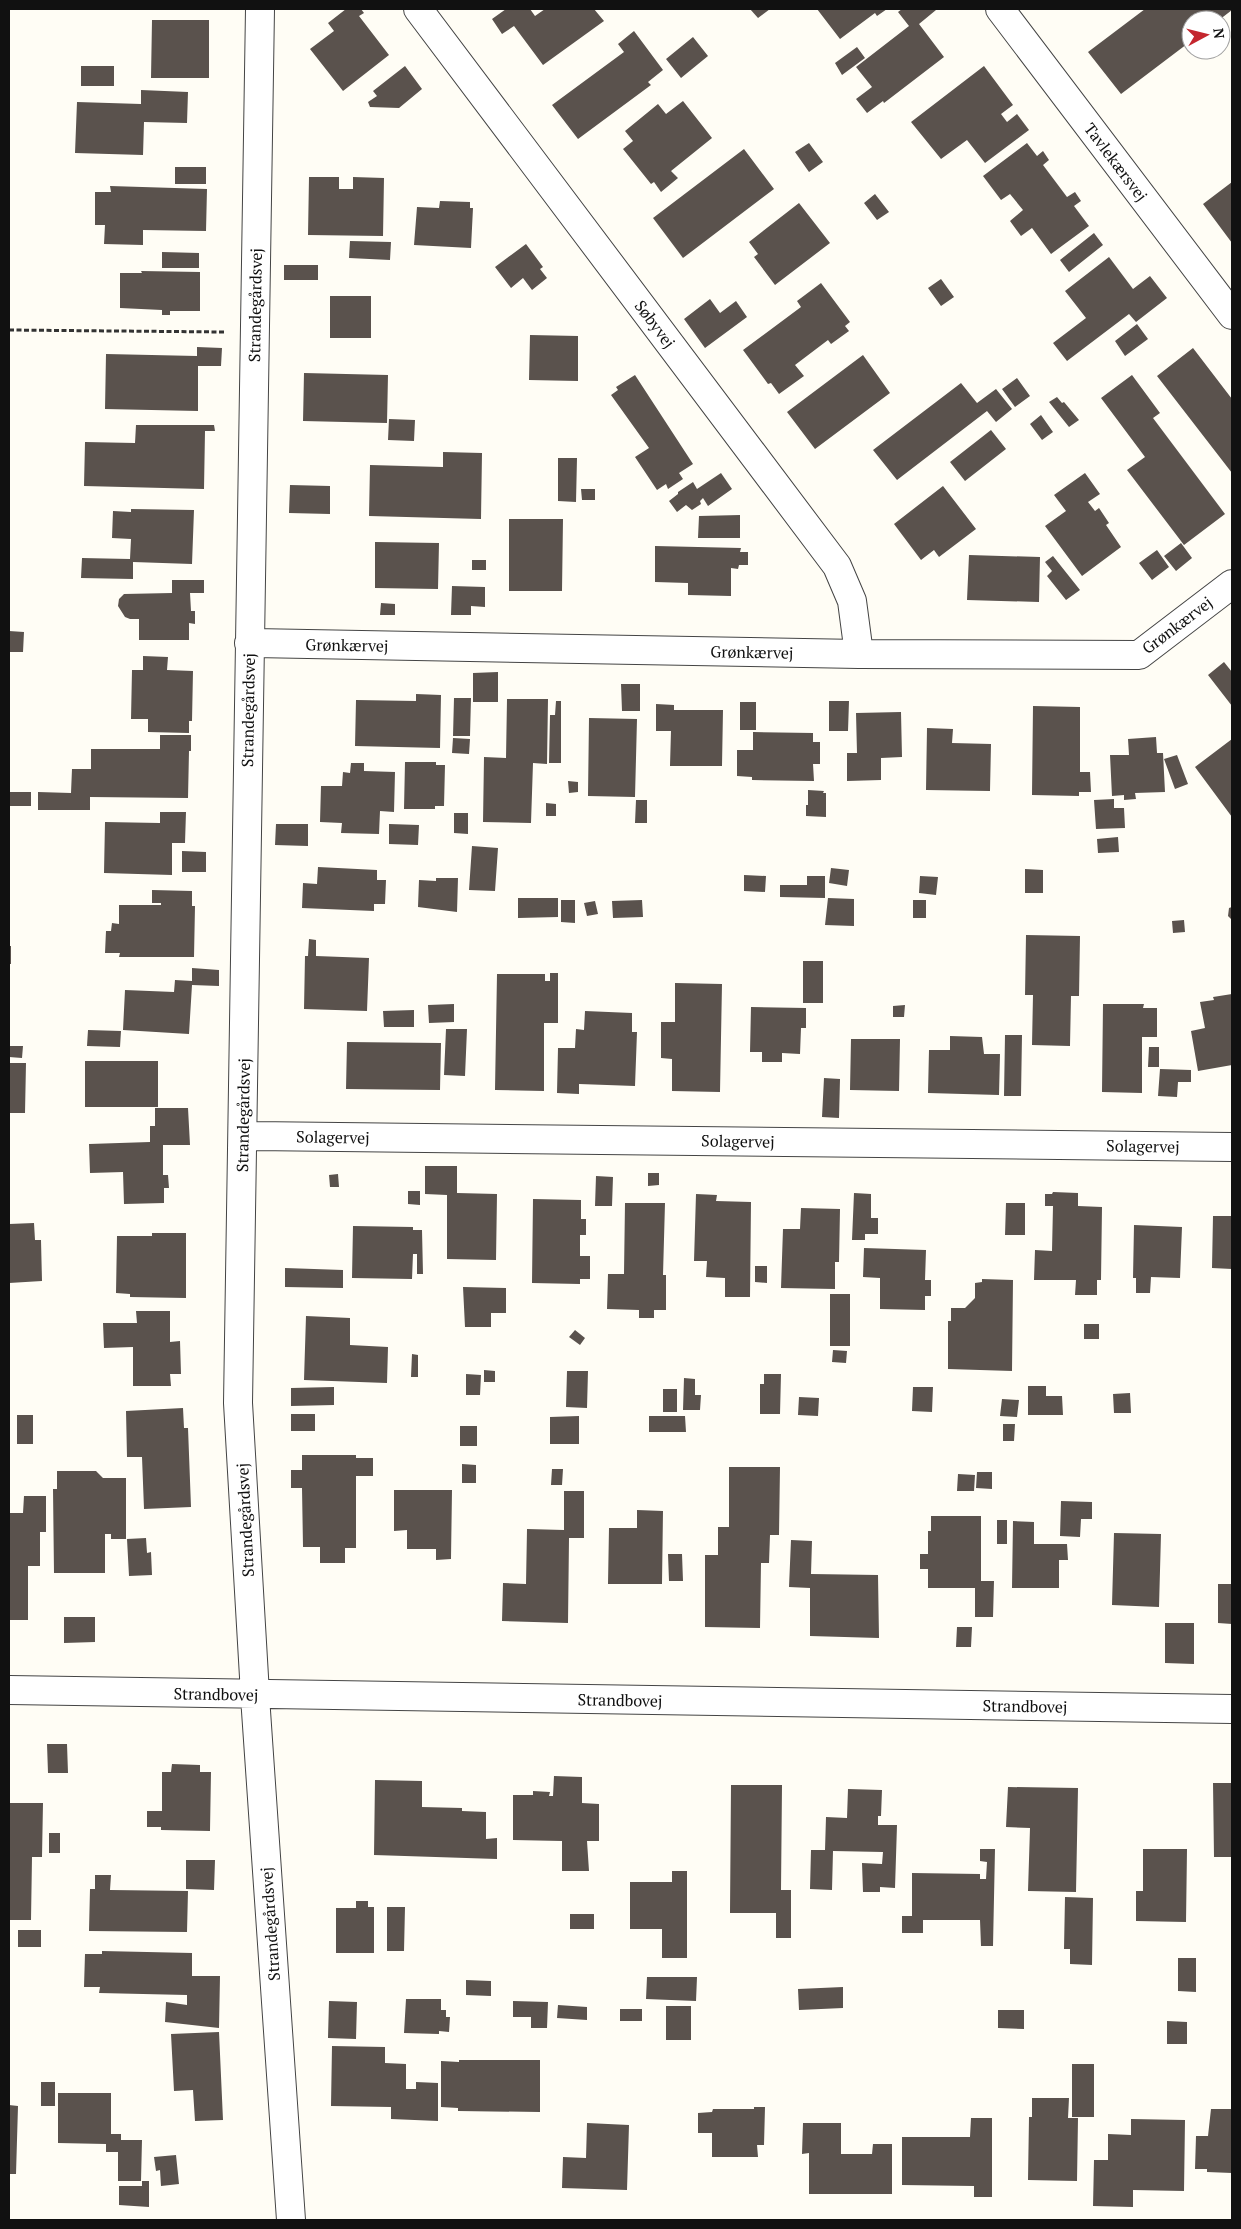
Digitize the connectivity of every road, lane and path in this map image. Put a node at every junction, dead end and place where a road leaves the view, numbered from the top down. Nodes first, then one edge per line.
1 (260, 9) edge
2 (418, 9) edge
3 (1000, 9) edge
4 (1232, 315) edge
5 (9, 330) edge
6 (254, 332) junction
7 (1232, 584) edge
8 (249, 643) junction
9 (859, 654) junction
10 (243, 1136) junction
11 (1232, 1147) edge
12 (9, 1690) edge
13 (255, 1695) junction
14 (1232, 1709) edge
15 (291, 2220) edge

1 - 6 street, Strandegårdsvej
2 - 9 street, Søbyvej
3 - 4 street, Tavlekærsvej
5 - 6 path
6 - 8 street, Strandegårdsvej
7 - 9 street, Grønkærvej
8 - 9 street, Grønkærvej
8 - 10 street, Strandegårdsvej
10 - 11 street, Solagervej
10 - 13 street, Strandegårdsvej
12 - 13 street, Strandbovej
13 - 14 street, Strandbovej
13 - 15 street, Strandegårdsvej

